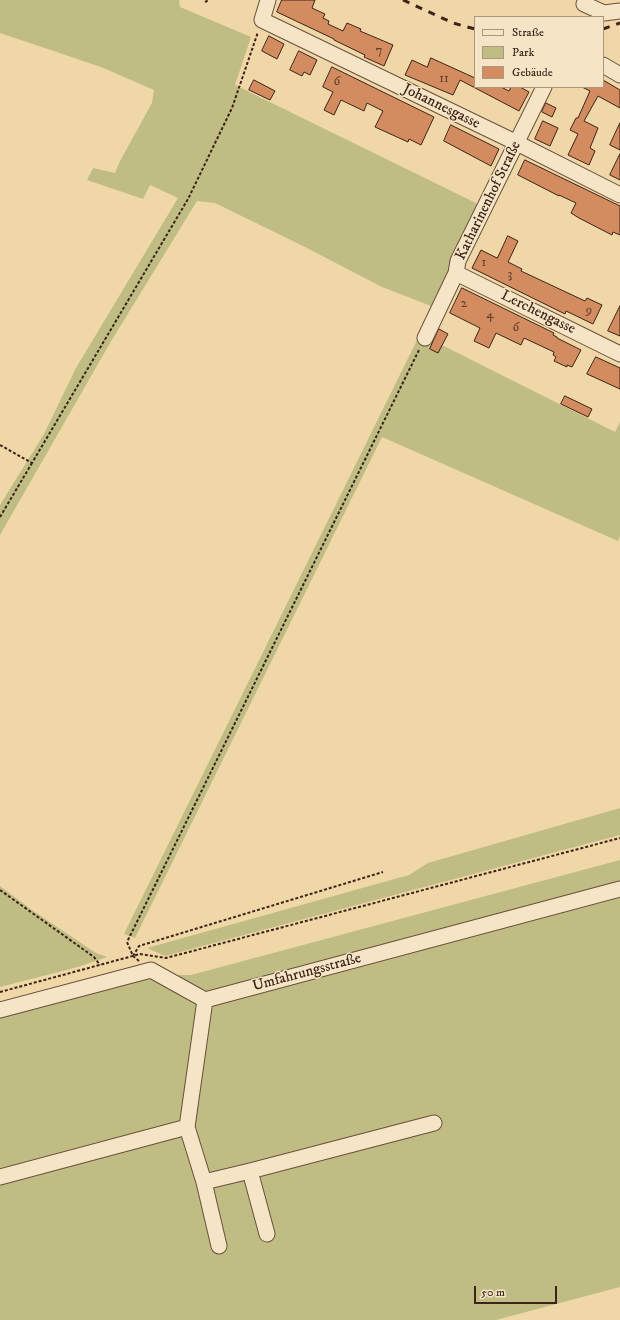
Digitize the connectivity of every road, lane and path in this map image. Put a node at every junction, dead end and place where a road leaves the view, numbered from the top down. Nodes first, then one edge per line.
1 (209, 0) edge
2 (268, 0) edge
3 (205, 2) dead end
4 (583, 7) edge
5 (620, 11) edge
6 (262, 20) junction
7 (604, 66) edge
8 (620, 75) edge
9 (544, 88) edge
10 (517, 143) junction
11 (620, 195) edge
12 (456, 273) junction
13 (425, 338) joint
14 (620, 354) edge
15 (0, 445) edge
16 (32, 463) junction
17 (0, 517) edge
18 (620, 838) edge
19 (383, 872) dead end
20 (620, 889) edge
21 (0, 890) edge
22 (133, 956) junction
23 (100, 966) junction
24 (0, 992) edge
25 (205, 1000) junction
26 (0, 1010) edge
27 (434, 1123) dead end
28 (187, 1128) junction
29 (250, 1171) junction
30 (0, 1177) edge
31 (204, 1182) junction
32 (267, 1234) dead end
33 (219, 1246) dead end

1 - 3 path
2 - 6 street
4 - 5 street
6 - 10 street, Johannesgasse
6 - 16 path
7 - 8 street
9 - 10 street, Katharinenhof Straße
10 - 11 street, Johannesgasse
10 - 12 street, Katharinenhof Straße
12 - 13 street, Katharinenhof Straße
12 - 14 street, Lerchengasse
13 - 22 path
15 - 16 path
16 - 17 path
18 - 22 path
19 - 22 path
20 - 25 street, Umfahrungsstraße
21 - 23 path
22 - 23 path
23 - 24 path
25 - 26 street
25 - 28 street
27 - 29 street
28 - 30 street
28 - 31 street
29 - 31 street
29 - 32 street
31 - 33 street

